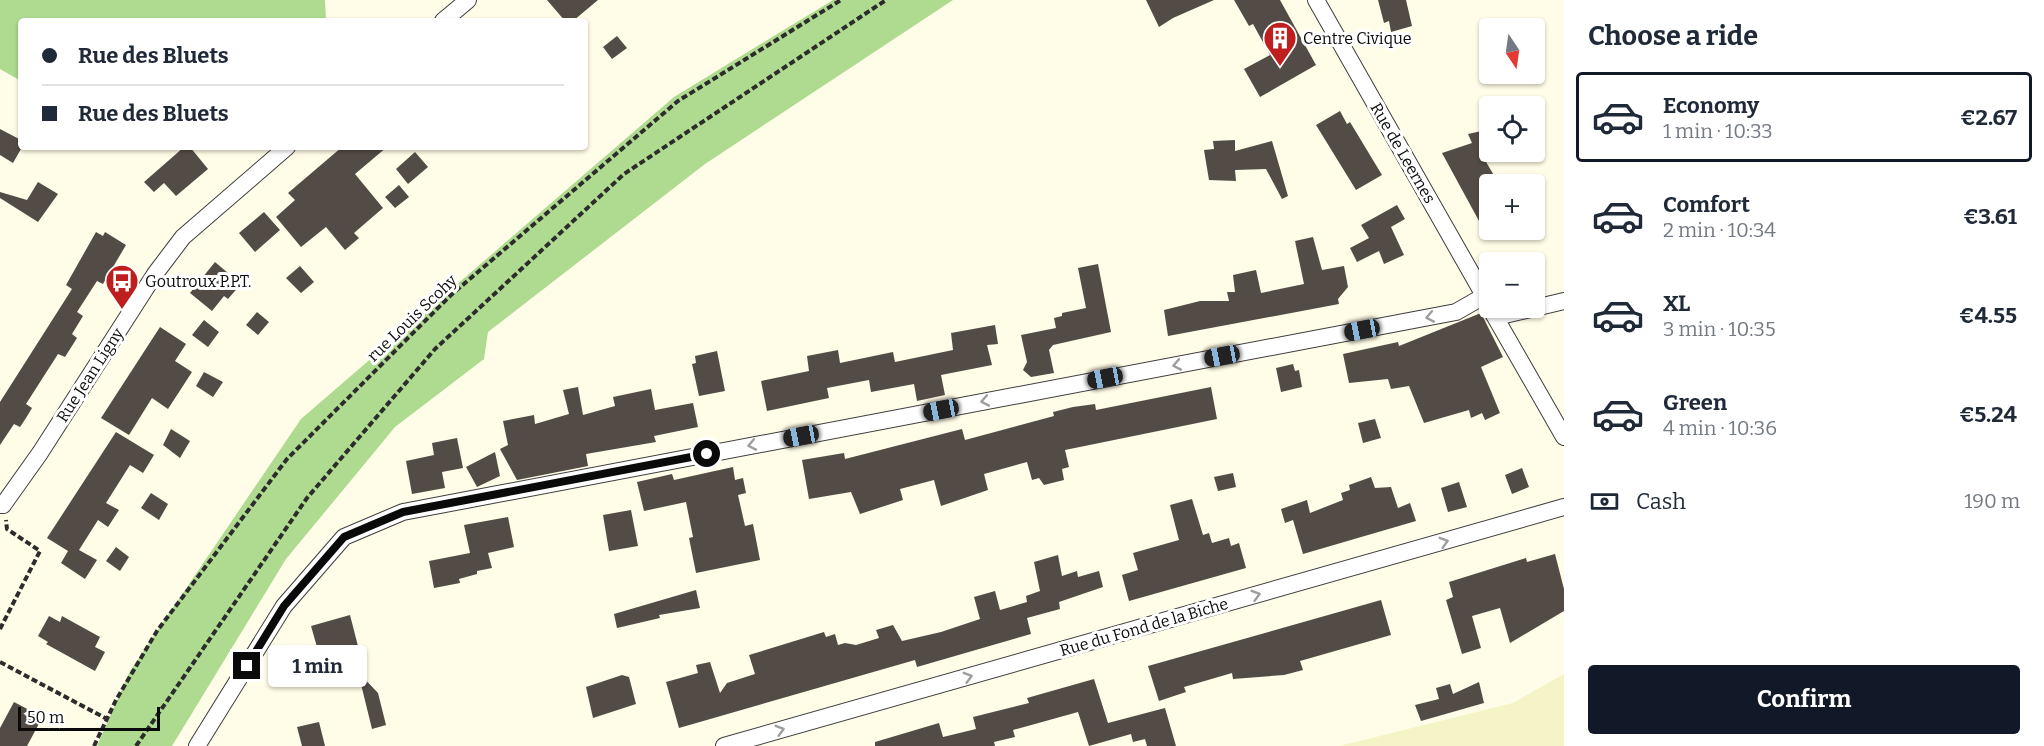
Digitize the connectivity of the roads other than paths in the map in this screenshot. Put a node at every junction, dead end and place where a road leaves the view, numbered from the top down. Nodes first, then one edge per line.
1 (468, 0) edge
2 (1316, 0) edge
3 (447, 18) edge
4 (284, 150) edge
5 (1479, 288) edge
6 (1564, 301) edge
7 (1545, 303) edge
8 (1479, 309) edge
9 (1496, 318) edge
10 (1564, 437) edge
11 (2, 505) edge
12 (1564, 507) edge
13 (197, 746) edge
14 (724, 746) edge

1 - 3 street
2 - 5 street, Rue de Leernes
4 - 11 street, Rue Jean Ligny
6 - 7 street
8 -> 13 street
9 - 10 street, Rue de Leernes
14 -> 12 street, Rue du Fond de la Biche

